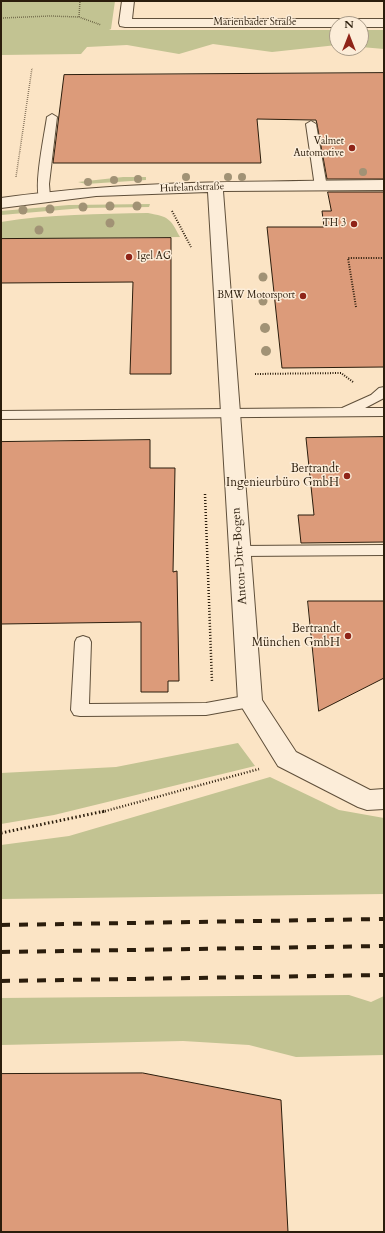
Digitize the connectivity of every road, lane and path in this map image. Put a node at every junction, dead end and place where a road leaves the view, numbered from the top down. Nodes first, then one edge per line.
1 (80, 1) edge
2 (128, 1) edge
3 (79, 17) junction
4 (1, 18) edge
5 (126, 23) junction
6 (384, 23) edge
7 (32, 68) dead end
8 (52, 117) dead end
9 (311, 124) dead end
10 (15, 181) dead end
11 (384, 185) edge
12 (321, 186) junction
13 (215, 188) junction
14 (44, 197) junction
15 (1, 203) edge
16 (384, 258) edge
17 (356, 307) dead end
18 (227, 374) junction
19 (380, 394) edge
20 (344, 412) junction
21 (384, 412) edge
22 (230, 414) junction
23 (1, 415) edge
24 (384, 550) edge
25 (240, 551) junction
26 (83, 642) dead end
27 (250, 701) junction
28 (258, 770) dead end
29 (384, 799) edge
30 (1, 833) edge

1 - 3 path
2 - 5 street
3 - 4 path
3 - 5 path
5 - 6 street, Marienbader Straße
7 - 10 path
8 - 14 lane
9 - 12 lane
11 - 12 street, Hufelandstraße
12 - 13 street, Hufelandstraße
13 - 14 street, Hufelandstraße
13 - 18 street, Anton-Ditt-Bogen
14 - 15 street, Hufelandstraße
16 - 17 path
18 - 19 path
18 - 22 street, Anton-Ditt-Bogen
19 - 20 lane
20 - 21 lane
20 - 22 lane
22 - 23 lane
22 - 25 street, Anton-Ditt-Bogen
24 - 25 lane
25 - 27 street, Anton-Ditt-Bogen
26 - 27 lane
27 - 29 street, Anton-Ditt-Bogen
28 - 30 path

